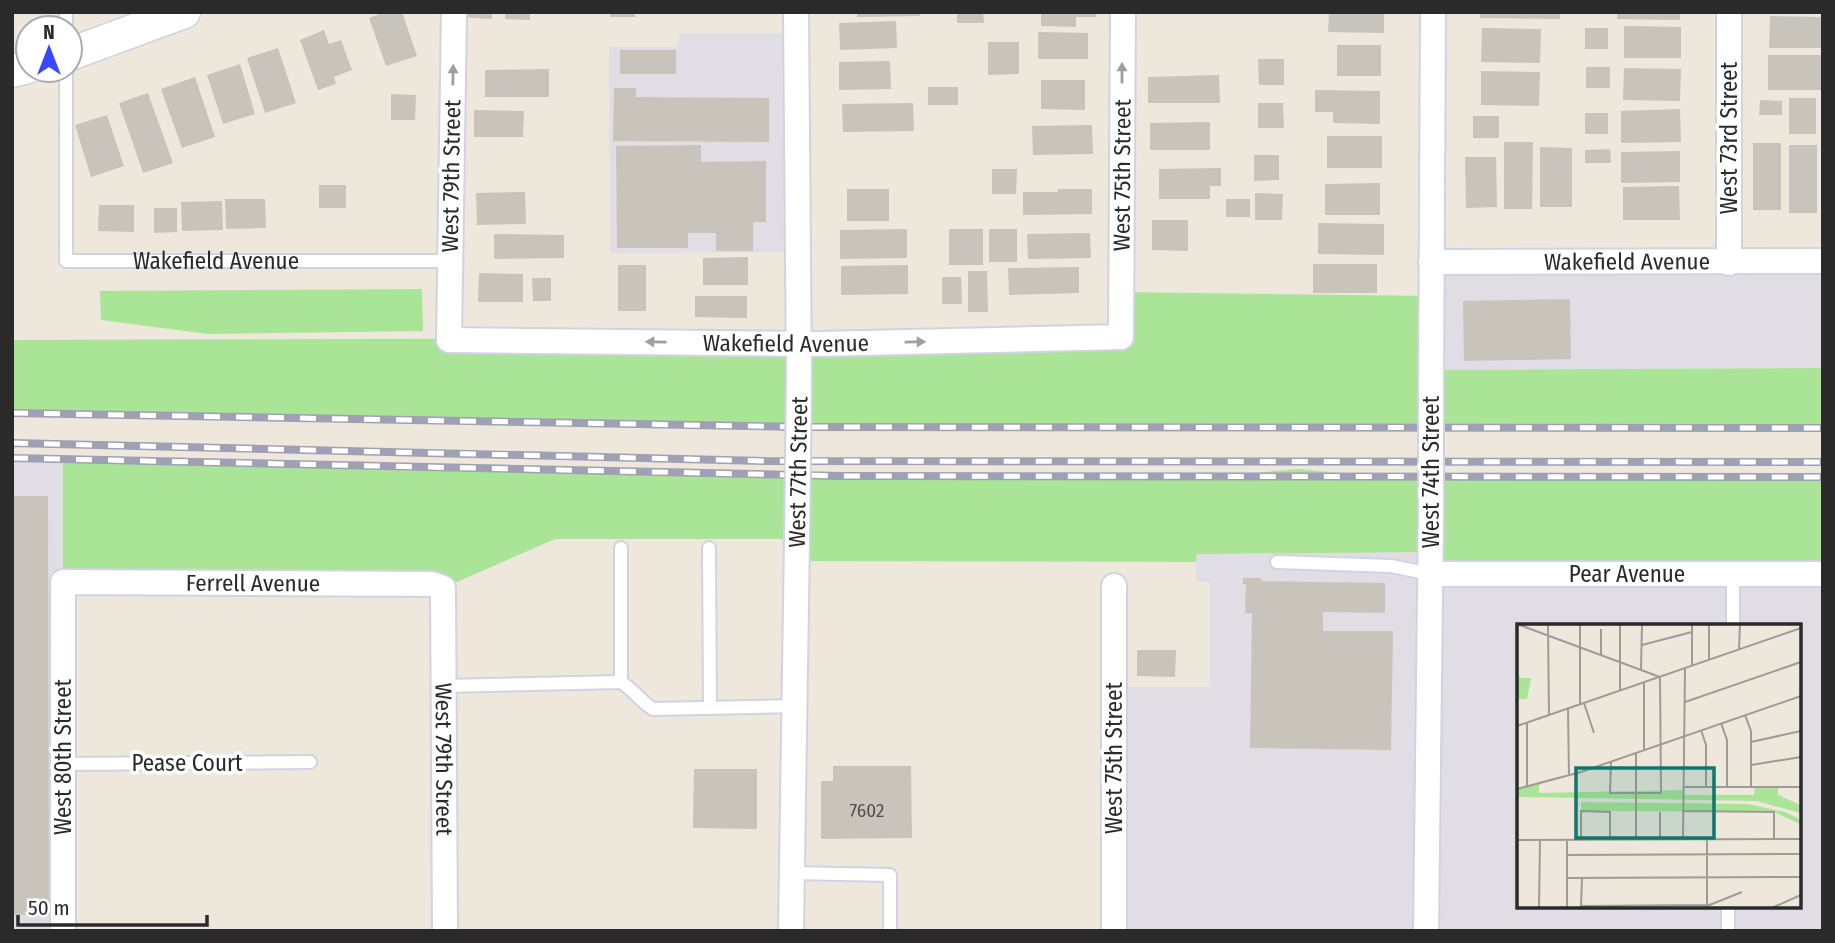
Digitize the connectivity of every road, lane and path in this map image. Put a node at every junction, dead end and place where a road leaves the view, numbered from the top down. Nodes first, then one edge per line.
1 (184, 12) edge
2 (454, 12) edge
3 (796, 12) edge
4 (1123, 12) edge
5 (1433, 12) edge
6 (1730, 12) edge
7 (84, 49) edge
8 (66, 84) edge
9 (450, 261) junction
10 (1823, 261) edge
11 (1431, 262) junction
12 (1728, 263) junction
13 (1121, 337) joint
14 (449, 340) joint
15 (797, 344) junction
16 (621, 548) dead end
17 (709, 548) dead end
18 (1277, 562) dead end
19 (1431, 574) junction
20 (1733, 574) junction
21 (1823, 574) edge
22 (63, 582) joint
23 (1114, 586) dead end
24 (443, 588) joint
25 (1733, 624) edge
26 (621, 682) junction
27 (445, 685) junction
28 (794, 706) junction
29 (709, 708) junction
30 (310, 762) dead end
31 (64, 764) junction
32 (792, 873) junction
33 (1728, 908) edge
34 (63, 931) edge
35 (445, 931) edge
36 (790, 931) edge
37 (890, 931) edge
38 (1114, 931) edge
39 (1426, 931) edge
40 (1728, 931) edge

1 - 7 street
9 -> 2 street, West 79th Street
3 - 15 street, West 77th Street
13 -> 4 street, West 75th Street
5 - 11 street, West 74th Street
6 - 12 street, West 73rd Street
8 - 9 lane, Wakefield Avenue
9 - 14 street, West 79th Street
10 - 12 street, Wakefield Avenue
11 - 12 street, Wakefield Avenue
11 - 19 street, West 74th Street, bridge
15 -> 13 street, Wakefield Avenue
15 -> 14 street, Wakefield Avenue
15 - 28 street, West 77th Street, bridge
16 - 26 lane
17 - 29 lane
18 - 19 lane
19 - 20 street, Pear Avenue
19 - 39 street, West 74th Street
20 - 21 street, Pear Avenue
20 - 25 lane
22 - 24 street, Ferrell Avenue
22 - 31 street, West 80th Street
23 - 38 street, West 75th Street
24 - 27 street, West 79th Street
26 - 27 lane
26 - 29 lane
27 - 35 street, West 79th Street
28 - 29 lane
28 - 32 street, West 77th Street
30 - 31 lane, Pease Court
31 - 34 street, West 80th Street
32 - 36 street, West 77th Street
32 - 37 lane
33 - 40 lane

